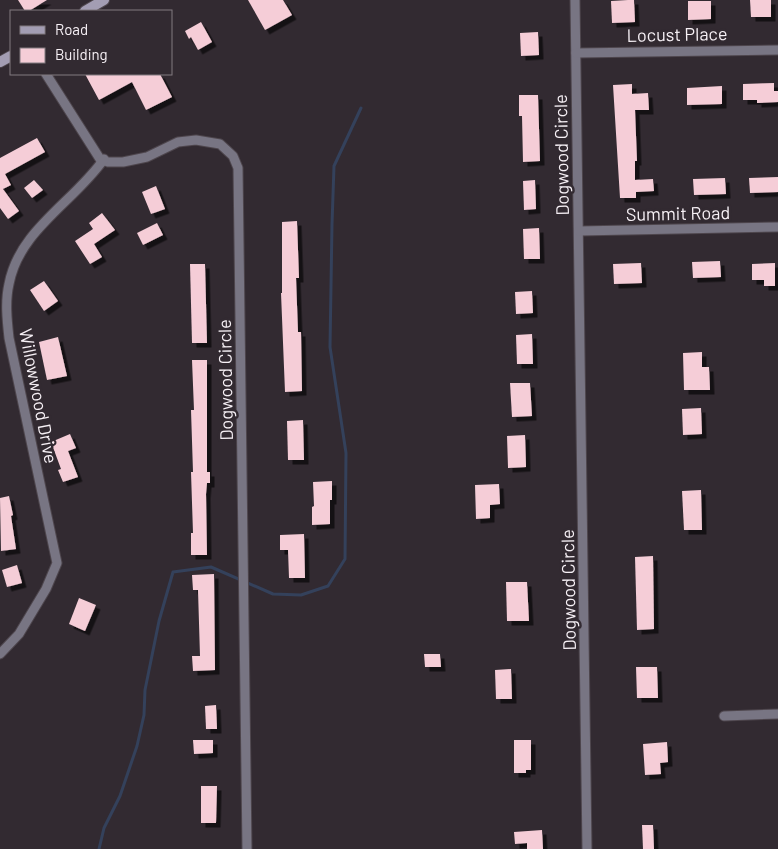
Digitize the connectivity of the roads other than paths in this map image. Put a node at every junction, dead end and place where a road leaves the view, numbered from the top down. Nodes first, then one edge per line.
1 (104, 0) edge
2 (575, 0) edge
3 (87, 10) edge
4 (778, 50) edge
5 (576, 53) junction
6 (47, 75) edge
7 (104, 159) junction
8 (778, 227) edge
9 (579, 231) junction
10 (0, 654) edge
11 (778, 714) edge
12 (724, 716) dead end
13 (247, 849) edge
14 (587, 849) edge

1 - 3 main road
2 - 5 street, Dogwood Circle
4 - 5 street, Locust Place
5 - 9 street, Dogwood Circle
6 - 7 street
7 - 10 street, Willowwood Drive
7 - 13 street, Dogwood Circle
8 - 9 street, Summit Road
9 - 14 street, Dogwood Circle
11 - 12 street

